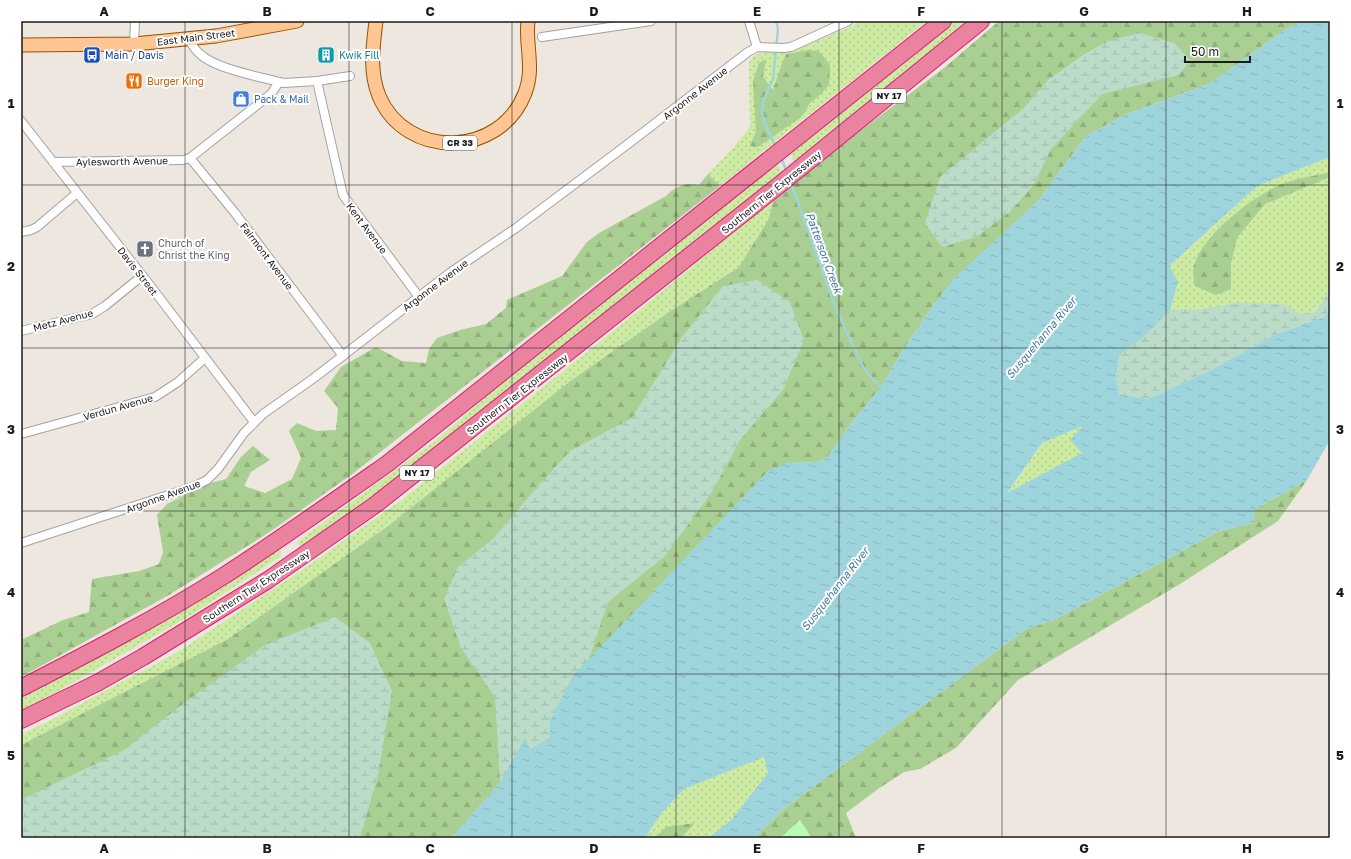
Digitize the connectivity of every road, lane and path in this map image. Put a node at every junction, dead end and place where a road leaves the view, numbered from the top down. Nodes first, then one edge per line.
1 (135, 21) edge
2 (243, 21) edge
3 (297, 21) edge
4 (376, 21) edge
5 (651, 21) edge
6 (749, 21) edge
7 (848, 21) edge
8 (942, 21) edge
9 (981, 21) edge
10 (526, 23) edge
11 (603, 24) edge
12 (216, 36) junction
13 (542, 37) dead end
14 (188, 39) junction
15 (134, 44) junction
16 (21, 45) edge
17 (757, 47) junction
18 (350, 76) dead end
19 (317, 81) junction
20 (279, 82) junction
21 (21, 121) edge
22 (190, 158) junction
23 (53, 162) junction
24 (77, 193) junction
25 (21, 232) edge
26 (142, 276) junction
27 (419, 297) junction
28 (21, 331) edge
29 (343, 356) junction
30 (205, 358) junction
31 (254, 422) junction
32 (21, 434) edge
33 (21, 543) edge
34 (21, 688) edge
35 (21, 720) edge

1 - 15 street
2 - 12 main road
3 - 12 main road, East Main Street
4 - 10 main road, CR 33
5 - 11 street
6 - 17 street
7 - 17 street
8 - 34 highway, NY 17
9 - 35 highway, Southern Tier Expressway / NY 17
11 - 13 street
12 - 14 main road, East Main Street
14 - 15 main road, East Main Street
14 - 20 street
15 - 16 main road, East Main Street
17 - 27 street, Argonne Avenue
18 - 19 street
19 - 20 street
19 - 27 street, Kent Avenue
20 - 22 street
21 - 23 street, Davis Street
22 - 23 street, Aylesworth Avenue
22 - 29 street, Fairmont Avenue
23 - 24 street, Davis Street
24 - 25 street
24 - 26 street, Davis Street
26 - 28 street, Metz Avenue
26 - 30 street, Davis Street
27 - 29 street, Argonne Avenue
29 - 31 street, Argonne Avenue
30 - 31 street, Davis Street
30 - 32 street, Verdun Avenue
31 - 33 street, Argonne Avenue

